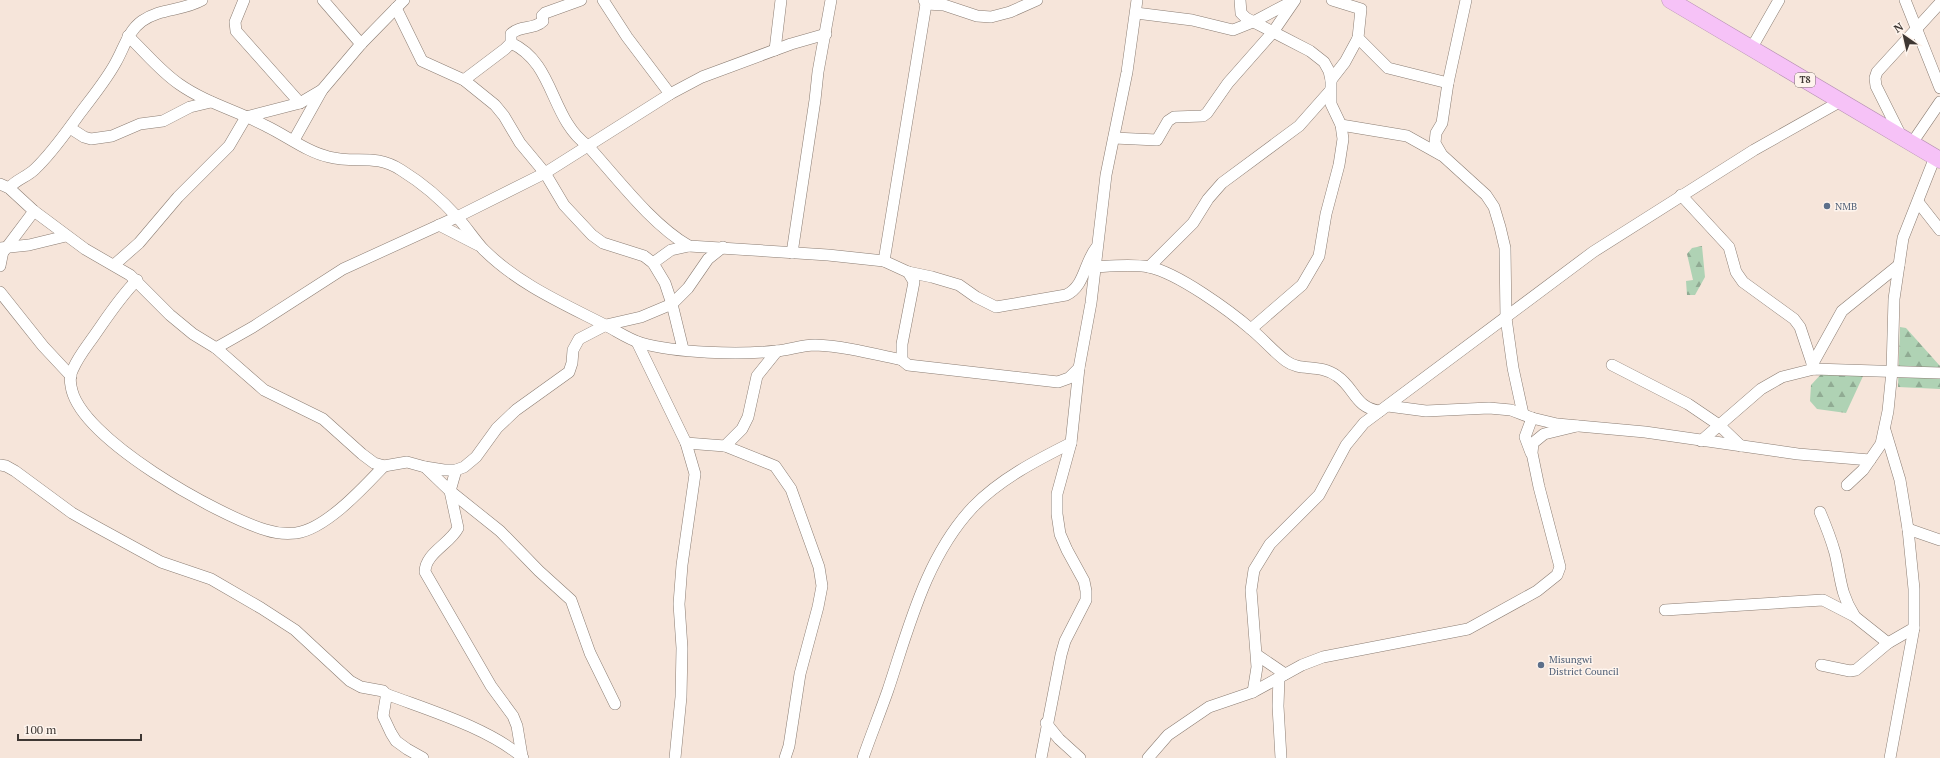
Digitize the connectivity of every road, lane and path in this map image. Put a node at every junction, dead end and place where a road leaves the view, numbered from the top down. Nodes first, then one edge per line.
1 (202, 0) edge
2 (244, 0) edge
3 (323, 0) edge
4 (581, 0) edge
5 (603, 0) edge
6 (781, 0) edge
7 (831, 0) edge
8 (1037, 0) edge
9 (1137, 0) edge
10 (1240, 0) edge
11 (1295, 0) edge
12 (1330, 0) edge
13 (1466, 0) edge
14 (1670, 0) edge
15 (1780, 0) edge
16 (1905, 0) edge
17 (925, 2) edge
18 (943, 2) edge
19 (1350, 2) edge
20 (1940, 3) edge
21 (400, 4) edge
22 (1365, 5) edge
23 (1136, 13) junction
24 (1253, 22) junction
25 (1917, 28) junction
26 (1273, 32) junction
27 (826, 34) junction
28 (128, 36) junction
29 (1358, 38) junction
30 (510, 43) junction
31 (361, 44) junction
32 (1751, 49) junction
33 (775, 50) junction
34 (464, 80) junction
35 (1448, 83) junction
36 (1330, 86) junction
37 (1940, 88) edge
38 (322, 90) junction
39 (670, 94) junction
40 (1841, 101) junction
41 (211, 102) junction
42 (300, 102) junction
43 (1940, 102) edge
44 (246, 117) junction
45 (1341, 125) junction
46 (70, 128) junction
47 (1436, 133) junction
48 (1114, 138) junction
49 (294, 140) junction
50 (1907, 140) junction
51 (1419, 142) junction
52 (588, 146) junction
53 (1442, 155) junction
54 (1938, 158) edge
55 (545, 173) junction
56 (4, 186) edge
57 (1681, 196) junction
58 (1918, 202) junction
59 (34, 211) junction
60 (457, 217) junction
61 (439, 226) junction
62 (1940, 230) edge
63 (66, 236) junction
64 (689, 246) junction
65 (1098, 246) junction
66 (724, 247) junction
67 (482, 248) junction
68 (3, 250) edge
69 (792, 253) junction
70 (884, 261) junction
71 (653, 263) junction
72 (114, 265) junction
73 (1899, 265) junction
74 (0, 266) edge
75 (1095, 267) junction
76 (1149, 267) junction
77 (908, 272) junction
78 (137, 280) junction
79 (0, 292) edge
80 (672, 304) junction
81 (1506, 318) junction
82 (606, 325) junction
83 (1251, 329) junction
84 (637, 342) junction
85 (216, 348) junction
86 (683, 350) junction
87 (777, 351) junction
88 (902, 360) junction
89 (1612, 365) dead end
90 (1813, 367) junction
91 (1079, 368) junction
92 (1892, 371) junction
93 (1940, 373) edge
94 (71, 376) junction
95 (1384, 408) junction
96 (1528, 416) junction
97 (1719, 424) junction
98 (1577, 426) junction
99 (1885, 426) junction
100 (1701, 441) junction
101 (686, 443) junction
102 (1071, 443) junction
103 (725, 446) junction
104 (1741, 446) junction
105 (1532, 453) junction
106 (1870, 460) junction
107 (0, 465) edge
108 (384, 466) junction
109 (425, 467) junction
110 (456, 470) junction
111 (1847, 485) dead end
112 (450, 491) junction
113 (1820, 512) dead end
114 (1908, 529) junction
115 (1940, 540) edge
116 (1665, 610) dead end
117 (1854, 616) junction
118 (1914, 628) junction
119 (1888, 643) junction
120 (1257, 655) junction
121 (1821, 665) dead end
122 (1282, 676) junction
123 (1252, 692) junction
124 (386, 694) junction
125 (615, 704) dead end
126 (1046, 723) junction
127 (522, 757) edge
128 (423, 758) edge
129 (675, 758) edge
130 (785, 758) edge
131 (863, 758) edge
132 (1041, 758) edge
133 (1080, 758) edge
134 (1148, 758) edge
135 (1281, 758) edge
136 (1890, 758) edge

1 - 28 street
2 - 42 street
3 - 31 street
4 - 30 street
5 - 39 street
6 - 33 street
7 - 27 street
8 - 18 street
9 - 23 street
10 - 24 street
11 - 24 street
11 - 26 street
12 - 19 street
13 - 35 street
14 - 32 highway, T8
15 - 32 street
16 - 25 street
17 - 18 street
17 - 70 street
19 - 22 street
20 - 25 street
21 - 31 street
21 - 34 street
22 - 29 street
23 - 24 street
23 - 48 street
24 - 26 street
25 - 37 street
25 - 50 street
26 - 36 street
26 - 48 street
27 - 33 street
27 - 69 street
28 - 41 street
28 - 46 street
29 - 35 street
29 - 36 street
30 - 34 street
30 - 52 street
31 - 38 street
32 - 40 highway, T8
33 - 39 street
34 - 55 street
35 - 47 street
36 - 45 street
36 - 76 street
38 - 42 street
38 - 49 street
39 - 52 street
40 - 50 highway, T8
40 - 57 street
41 - 44 street
41 - 46 street
42 - 44 street
43 - 50 street
44 - 49 street
44 - 72 street
45 - 51 street
45 - 83 street
46 - 56 street
47 - 51 street
47 - 53 street
48 - 65 street
49 - 60 street
50 - 54 highway, T8
51 - 53 street
52 - 55 street
52 - 64 street
53 - 81 street
54 - 58 street
55 - 60 street
55 - 71 street
56 - 59 street
57 - 81 street
57 - 90 street
58 - 62 street
58 - 73 street
59 - 63 street
59 - 68 street
60 - 61 street
60 - 67 street
61 - 67 street
61 - 85 street
63 - 68 street
63 - 72 street
64 - 66 street
64 - 71 street
65 - 75 street
65 - 77 street
66 - 69 street
66 - 80 street
67 - 82 street
68 - 74 street
69 - 70 street
70 - 77 street
71 - 80 street
72 - 78 street
73 - 90 street
73 - 92 street
75 - 76 street
75 - 91 street
76 - 83 street
77 - 88 street
78 - 85 street
78 - 94 street
79 - 94 street
80 - 82 street
80 - 86 street
81 - 95 street
81 - 96 street
82 - 84 street
82 - 110 street
83 - 95 street
84 - 86 street
84 - 101 street
85 - 108 street
86 - 87 street
87 - 88 street
87 - 103 street
88 - 91 street
89 - 97 street
90 - 92 street
90 - 97 street
91 - 102 street
92 - 93 street
92 - 99 street
94 - 108 street
95 - 96 street
95 - 120 street
96 - 98 street
96 - 105 street
97 - 100 street
97 - 104 street
98 - 100 street
98 - 105 street
99 - 106 street
99 - 114 street
100 - 104 street
101 - 103 street
101 - 129 street
102 - 126 street
102 - 131 street
103 - 130 street
104 - 106 street
105 - 122 street
106 - 111 street
107 - 124 street
108 - 109 street
109 - 110 street
109 - 112 street
110 - 112 street
112 - 125 street
112 - 127 street
113 - 117 street
114 - 115 street
114 - 118 street
116 - 117 street
117 - 119 street
118 - 119 street
118 - 136 street
119 - 121 street
120 - 122 street
120 - 123 street
122 - 123 street
122 - 135 street
123 - 134 street
124 - 127 street
124 - 128 street
126 - 132 street
126 - 133 street

